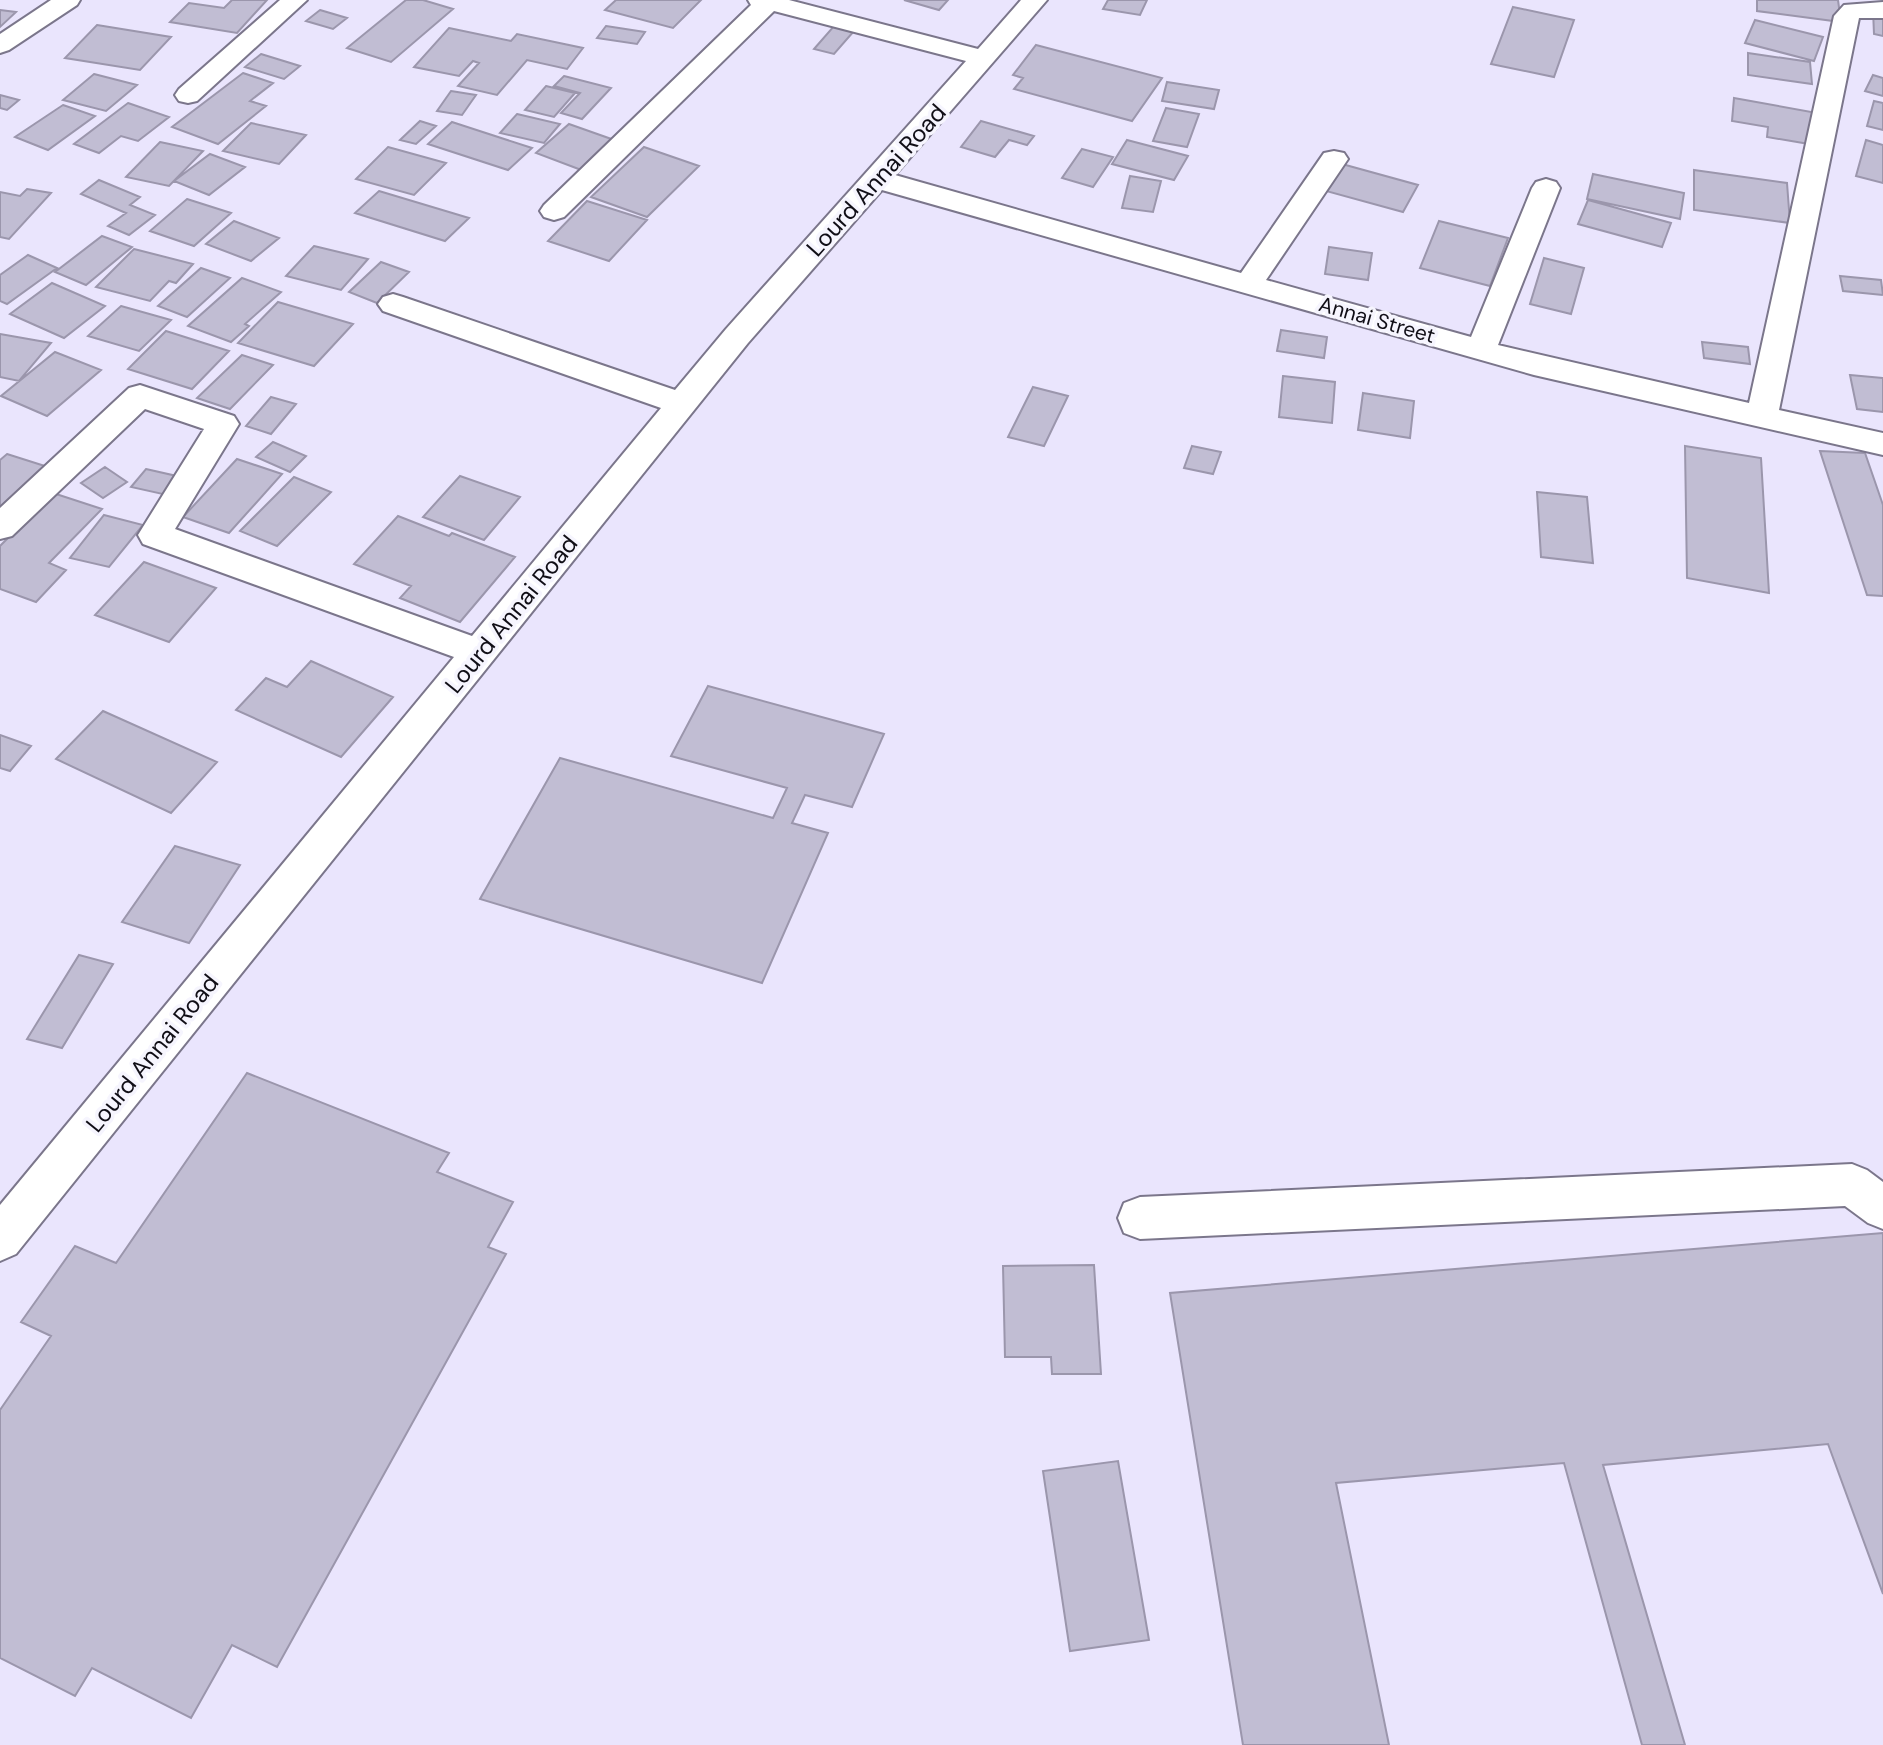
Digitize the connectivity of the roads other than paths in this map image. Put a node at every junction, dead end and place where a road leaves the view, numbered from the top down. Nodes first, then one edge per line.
1 (68, 0) edge
2 (295, 0) edge
3 (1035, 0) edge
4 (765, 1) edge
5 (1883, 10) edge
6 (0, 45) edge
7 (984, 58) junction
8 (188, 94) dead end
9 (1334, 159) dead end
10 (876, 179) junction
11 (1546, 188) dead end
12 (554, 211) dead end
13 (1248, 284) junction
14 (393, 304) dead end
15 (1481, 350) junction
16 (682, 404) junction
17 (1762, 417) junction
18 (1883, 444) edge
19 (0, 527) edge
20 (479, 652) junction
21 (1883, 1208) edge
22 (1140, 1218) dead end
23 (0, 1239) edge

1 - 6 street
2 - 8 street
3 - 7 street, Lourd Annai Road
4 - 7 street
4 - 12 street
5 - 17 street
7 - 10 street, Lourd Annai Road
9 - 13 street
10 - 13 street, Annai Street
10 - 16 street, Lourd Annai Road
11 - 15 street
13 - 15 street, Annai Street
14 - 16 street
15 - 17 street, Annai Street
16 - 20 street, Lourd Annai Road
17 - 18 street, Annai Street
19 - 20 street
20 - 23 street, Lourd Annai Road
21 - 22 street

